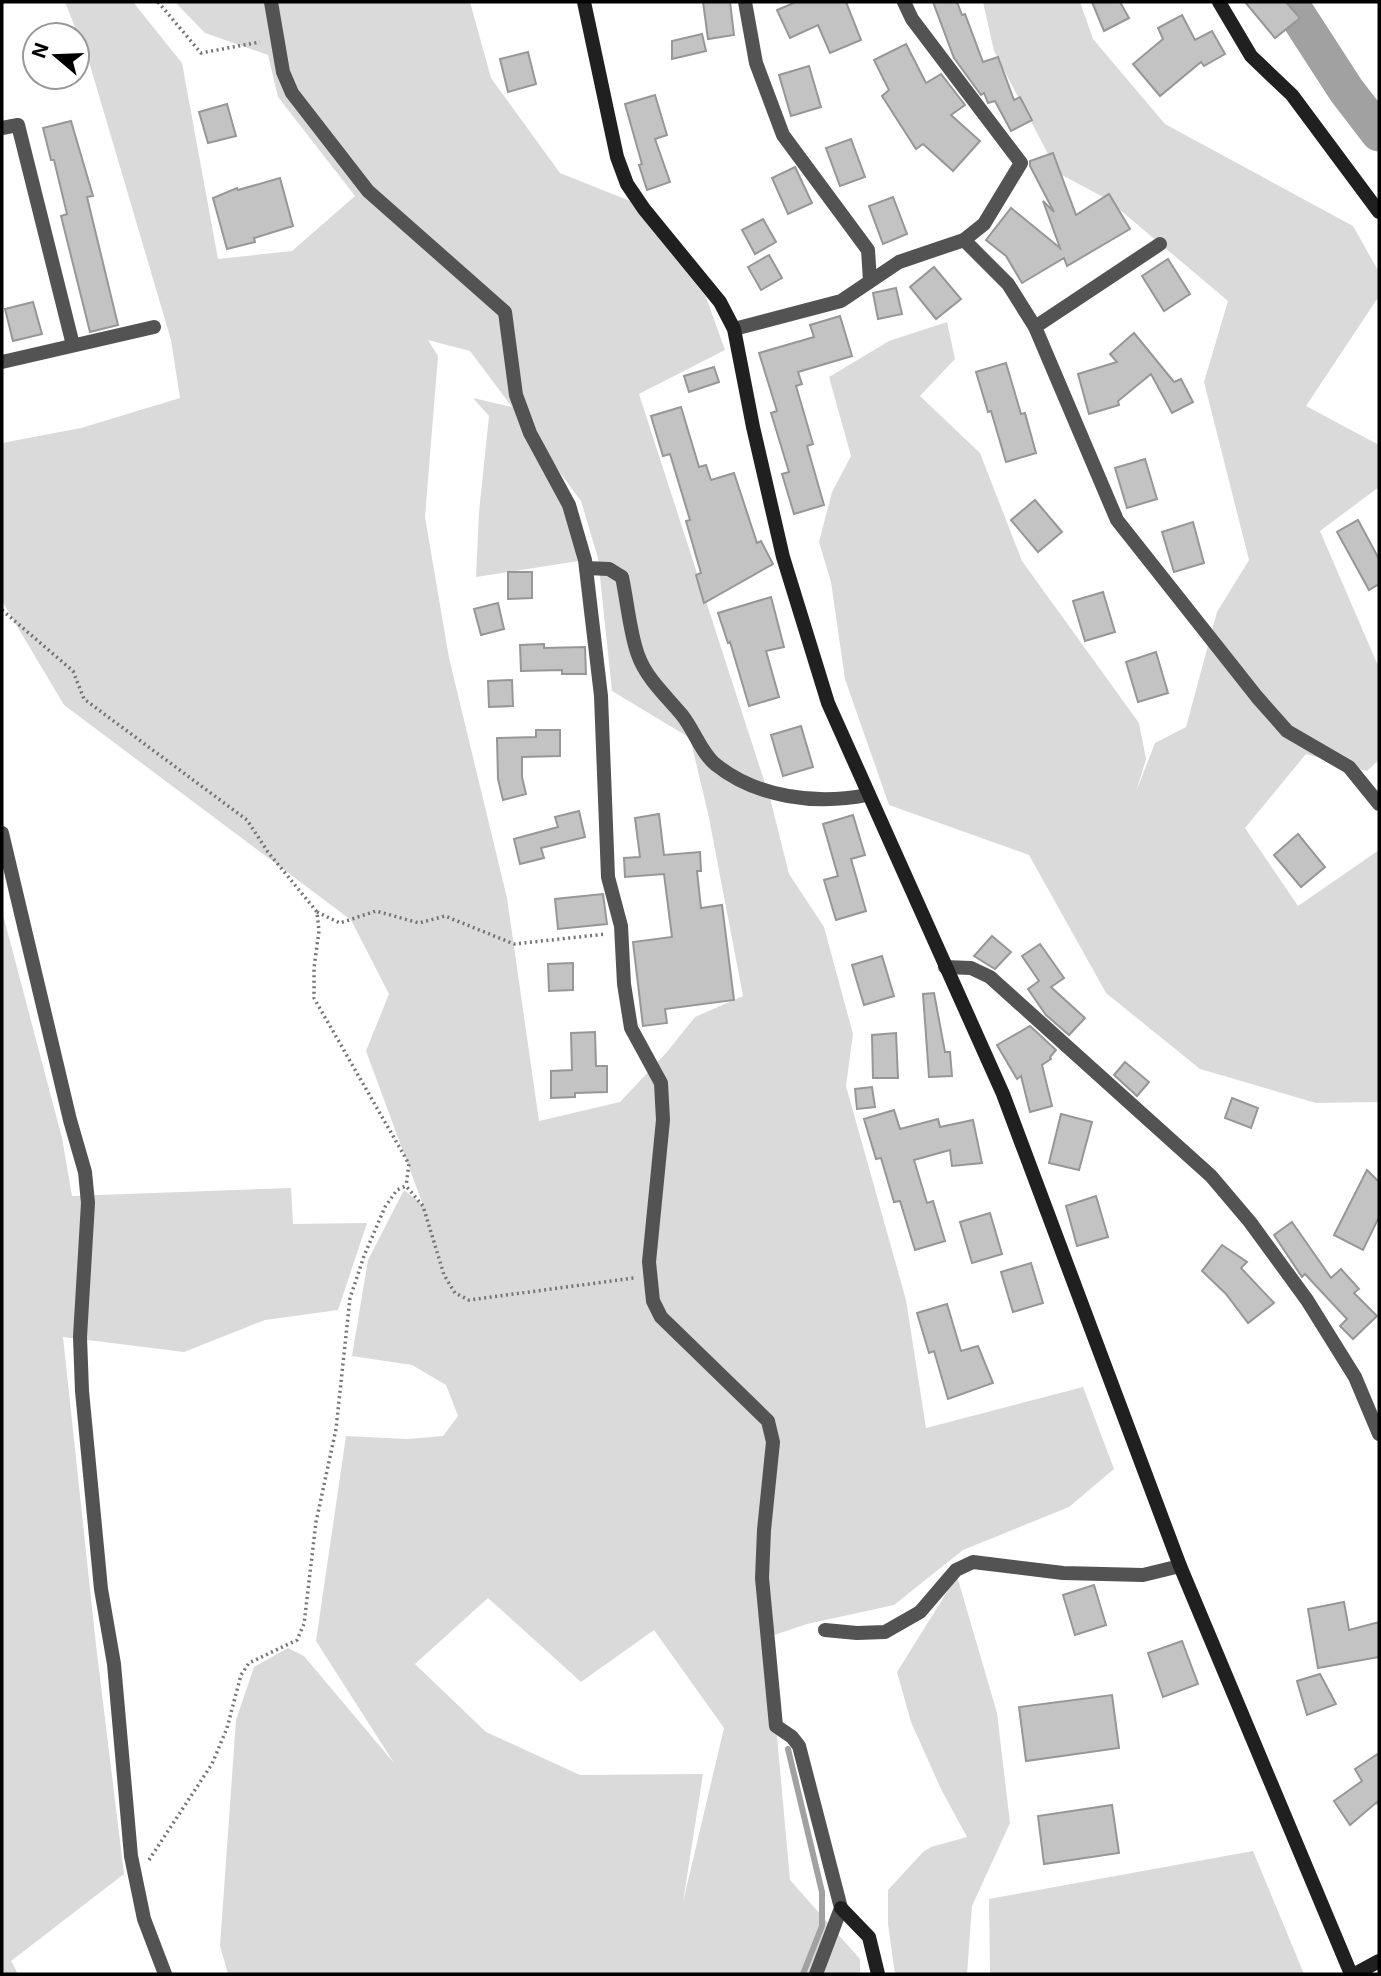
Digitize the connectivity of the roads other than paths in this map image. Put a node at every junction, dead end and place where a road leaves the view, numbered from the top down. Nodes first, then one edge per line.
1 (271, 2) edge
2 (584, 2) edge
3 (744, 2) edge
4 (904, 2) edge
5 (1219, 2) edge
6 (2, 128) edge
7 (1379, 212) edge
8 (964, 240) junction
9 (1160, 244) dead end
10 (870, 281) junction
11 (154, 327) dead end
12 (1035, 327) junction
13 (734, 329) junction
14 (73, 345) junction
15 (2, 362) edge
16 (586, 568) junction
17 (867, 795) junction
18 (1379, 804) edge
19 (2, 833) edge
20 (945, 967) junction
21 (1379, 1434) edge
22 (1180, 1566) junction
23 (825, 1630) dead end
24 (841, 1908) junction
25 (1379, 1961) edge
26 (165, 1974) edge
27 (816, 1974) edge
28 (878, 1974) edge
29 (1353, 1974) edge

1 - 16 street
2 - 13 street
3 - 10 street
4 - 8 street
5 - 7 street
6 - 14 street
8 - 10 street
8 - 12 street
9 - 12 street
10 - 13 street
11 - 14 street
12 - 18 street
13 - 17 street
14 - 15 street
16 - 17 street
16 - 24 street
17 - 20 street
19 - 26 street
20 - 21 street
20 - 22 street
22 - 23 street
22 - 29 street
24 - 27 street
24 - 28 street
25 - 29 street

